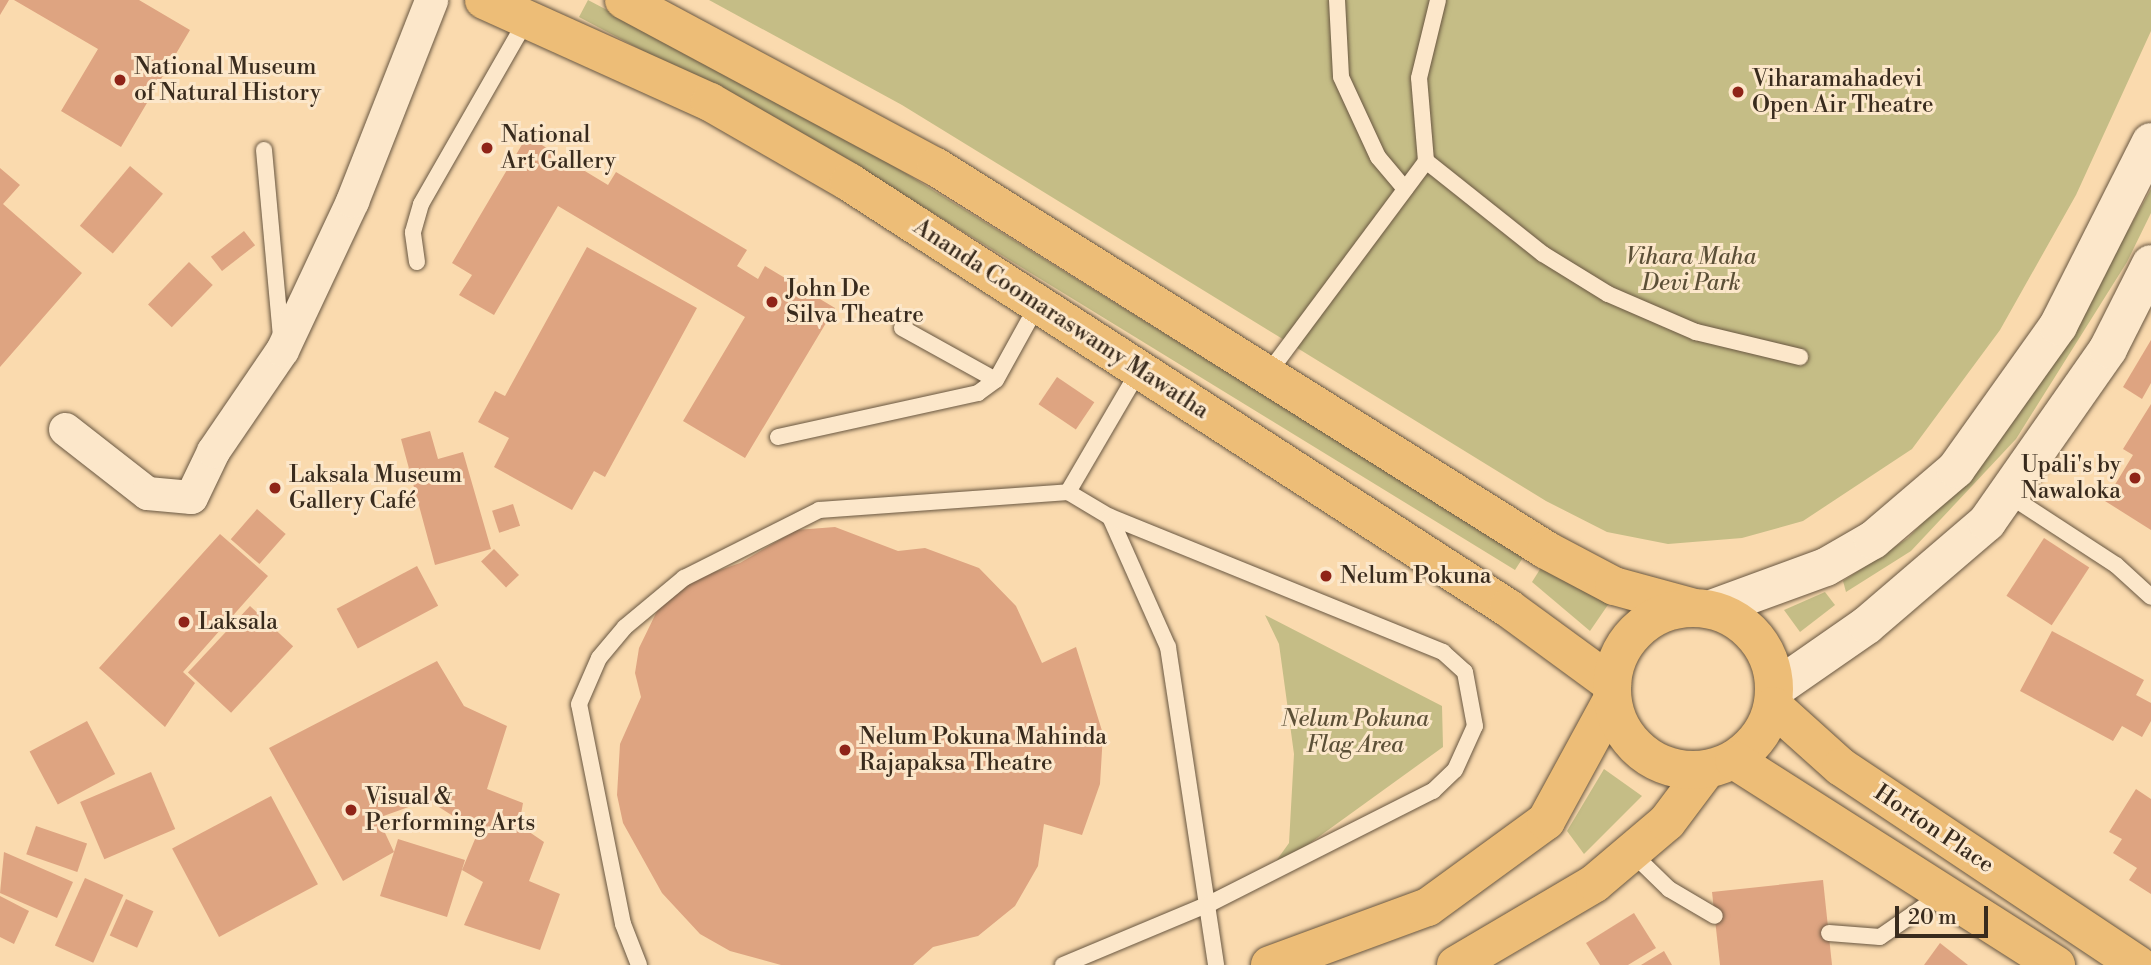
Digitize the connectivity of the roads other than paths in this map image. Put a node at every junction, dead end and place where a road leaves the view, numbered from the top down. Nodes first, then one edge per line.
1 (431, 0) edge
2 (484, 0) edge
3 (624, 0) edge
4 (1337, 0) edge
5 (1438, 0) edge
6 (526, 20) junction
7 (2151, 142) edge
8 (264, 150) dead end
9 (1426, 161) junction
10 (1405, 189) junction
11 (417, 262) dead end
12 (2151, 264) edge
13 (1038, 304) junction
14 (902, 328) dead end
15 (282, 351) junction
16 (1800, 357) dead end
17 (1140, 369) junction
18 (1265, 376) junction
19 (996, 380) junction
20 (65, 429) dead end
21 (778, 437) dead end
22 (1068, 492) junction
23 (2007, 494) junction
24 (1110, 517) junction
25 (2151, 597) edge
26 (1701, 608) junction
27 (1612, 692) junction
28 (1774, 697) junction
29 (1720, 765) junction
30 (1632, 853) junction
31 (1945, 892) junction
32 (1211, 903) junction
33 (1715, 916) dead end
34 (1829, 933) dead end
35 (1474, 961) edge
36 (2041, 961) edge
37 (639, 965) edge
38 (1063, 965) edge
39 (1216, 965) edge
40 (1270, 965) edge
41 (2138, 965) edge

1 - 15 street
2 - 6 main road, Ananda Coomaraswamy Mawatha
3 - 18 main road
4 - 10 lane
5 - 9 lane
6 - 11 lane
6 - 13 main road, Ananda Coomaraswamy Mawatha
7 - 26 main road
8 - 15 lane
9 - 10 lane
9 - 16 lane
10 - 18 lane
12 - 23 main road
13 - 17 main road, Ananda Coomaraswamy Mawatha
13 - 19 lane
14 - 19 lane
15 - 20 street
17 - 22 lane
17 - 27 main road, Ananda Coomaraswamy Mawatha
18 - 26 main road
19 - 21 lane
22 - 24 lane
22 - 37 lane
23 - 25 lane
23 - 28 main road
24 - 32 lane
24 - 32 lane
26 - 27 main road
26 - 28 main road
27 - 29 main road
27 - 40 main road
28 - 29 main road
28 - 41 main road, Horton Place
29 - 30 main road
29 - 31 main road, Horton Place
30 - 33 lane
30 - 35 main road
31 - 34 lane
31 - 36 main road, Horton Place
32 - 38 lane
32 - 39 lane

